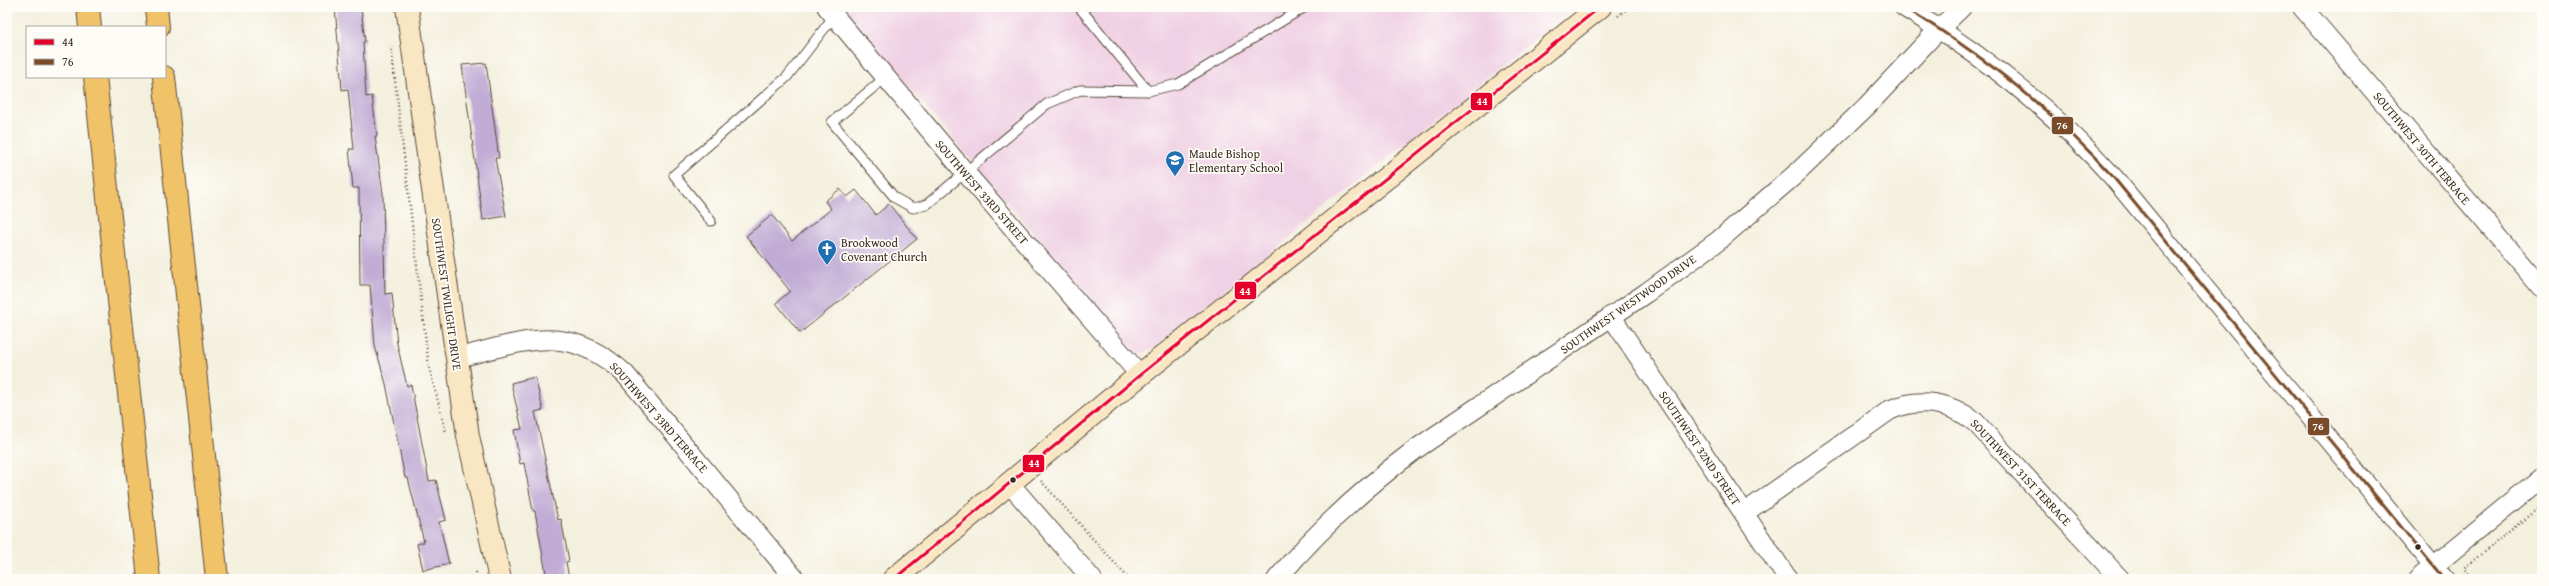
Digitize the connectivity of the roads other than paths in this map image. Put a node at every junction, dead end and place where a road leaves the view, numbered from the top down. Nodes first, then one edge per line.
1 (88, 7) edge
2 (156, 7) edge
3 (407, 7) edge
4 (410, 7) edge
5 (1079, 7) edge
6 (1305, 7) edge
7 (1600, 7) edge
8 (1904, 7) edge
9 (1962, 7) edge
10 (2302, 7) edge
11 (830, 11) edge
12 (90, 26) edge
13 (158, 26) edge
14 (1939, 28) junction
15 (886, 77) junction
16 (96, 78) edge
17 (164, 78) edge
18 (1148, 91) junction
19 (964, 171) junction
20 (711, 221) dead end
21 (2542, 288) edge
22 (1611, 316) junction
23 (456, 358) junction
24 (1140, 375) junction
25 (2542, 477) edge
26 (1009, 483) junction
27 (1744, 513) junction
28 (2440, 572) edge
29 (149, 579) edge
30 (217, 579) edge
31 (500, 579) edge
32 (795, 579) edge
33 (894, 579) edge
34 (1092, 579) edge
35 (1277, 579) edge
36 (1788, 579) edge
37 (2120, 579) edge
38 (2418, 579) edge

1 - 12 highway
2 - 13 highway
3 - 4 street
3 - 23 street, SOUTHWEST TWILIGHT DRIVE
5 - 18 lane
6 - 18 lane
7 - 24 street
8 - 14 street
9 - 14 street, SOUTHWEST WESTWOOD DRIVE
10 - 21 street, SOUTHWEST 30TH TERRACE
11 - 15 street, SOUTHWEST 33RD STREET
11 - 20 lane
14 - 22 street, SOUTHWEST WESTWOOD DRIVE
14 - 28 street
15 - 19 street, SOUTHWEST 33RD STREET
15 - 19 lane
16 - 29 highway
17 - 30 highway
18 - 19 lane
19 - 24 street, SOUTHWEST 33RD STREET
22 - 27 street, SOUTHWEST 32ND STREET
22 - 35 street, SOUTHWEST WESTWOOD DRIVE
23 - 31 street, SOUTHWEST TWILIGHT DRIVE
23 - 32 street, SOUTHWEST 33RD TERRACE
24 - 26 street
25 - 28 street
26 - 33 street
26 - 34 street
27 - 36 street, SOUTHWEST 32ND STREET
27 - 37 street, SOUTHWEST 31ST TERRACE
28 - 38 street

